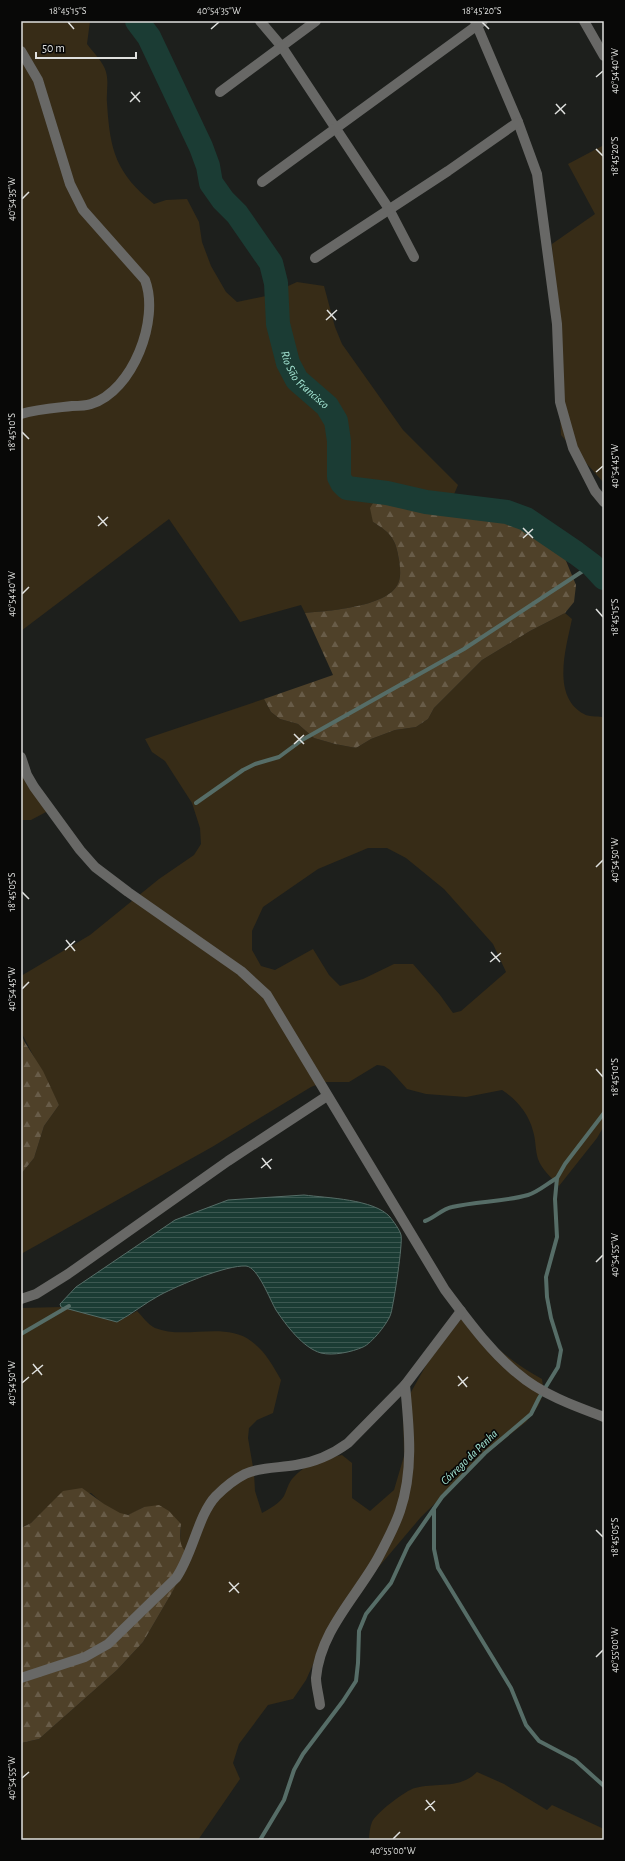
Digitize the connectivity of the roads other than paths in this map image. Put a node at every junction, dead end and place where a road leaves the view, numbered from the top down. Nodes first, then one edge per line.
1 (260, 21) edge
2 (316, 21) edge
3 (584, 21) edge
4 (478, 22) edge
5 (282, 47) junction
6 (21, 51) edge
7 (604, 56) edge
8 (220, 92) dead end
9 (518, 122) junction
10 (336, 128) junction
11 (262, 182) dead end
12 (389, 209) junction
13 (414, 256) dead end
14 (315, 258) dead end
15 (21, 414) edge
16 (604, 502) edge
17 (21, 757) edge
18 (327, 1096) junction
19 (21, 1299) edge
20 (461, 1311) junction
21 (405, 1385) junction
22 (604, 1417) edge
23 (21, 1678) edge
24 (320, 1705) dead end

1 - 5 street
2 - 5 street
3 - 7 street
4 - 9 street
4 - 10 street
5 - 8 street
5 - 10 street
6 - 15 street
9 - 12 street
9 - 16 street
10 - 11 street
10 - 12 street
12 - 13 street
12 - 14 street
17 - 18 street
18 - 19 street
18 - 20 street
20 - 21 street
20 - 22 street
21 - 23 street
21 - 24 street

